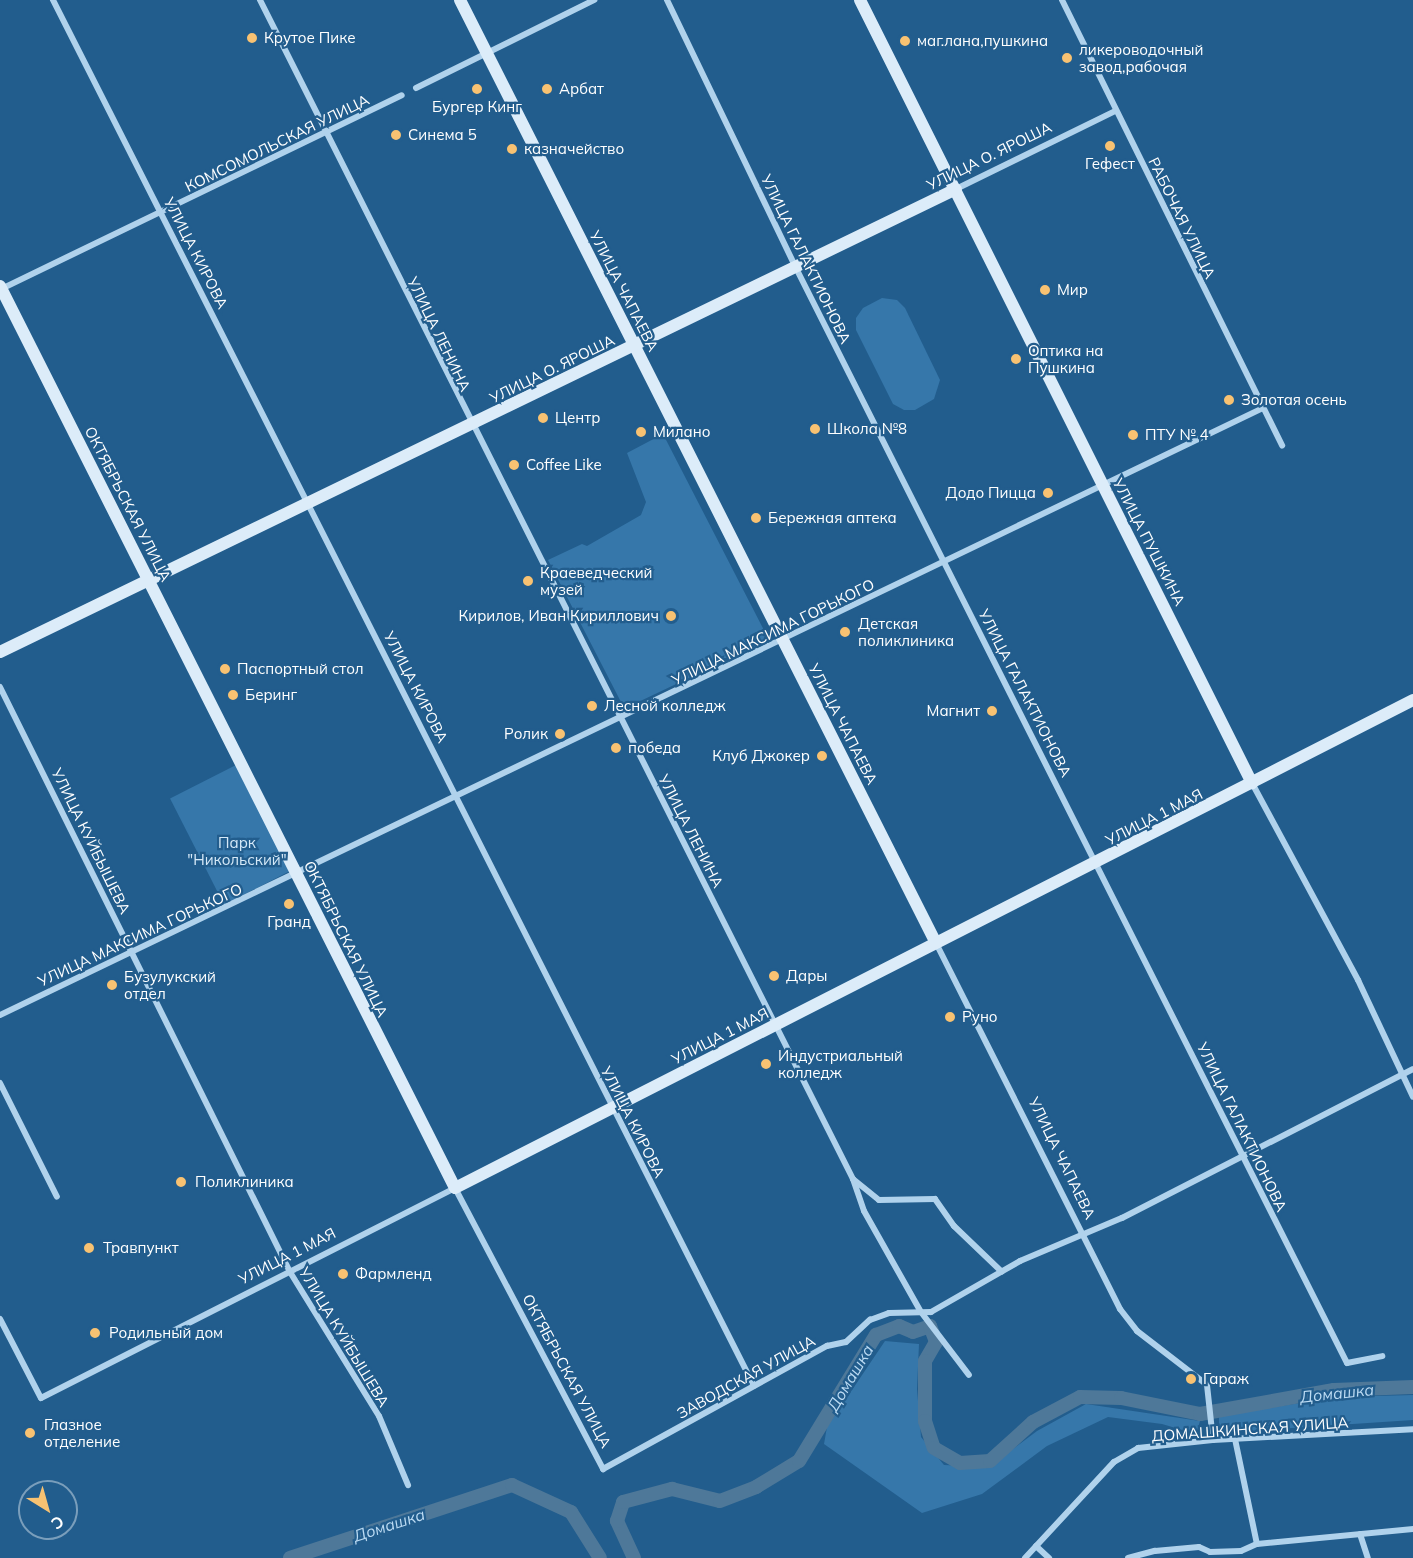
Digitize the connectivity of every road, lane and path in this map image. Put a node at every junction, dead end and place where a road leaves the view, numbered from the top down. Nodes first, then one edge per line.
1 (53, 0) edge
2 (260, 0) edge
3 (460, 0) edge
4 (594, 0) edge
5 (667, 0) edge
6 (860, 0) edge
7 (1062, 0) edge
8 (485, 52) junction
9 (416, 88) dead end
10 (402, 95) dead end
11 (1115, 111) junction
12 (326, 132) junction
13 (956, 189) junction
14 (161, 212) junction
15 (796, 268) junction
16 (0, 288) edge
17 (634, 345) junction
18 (1263, 408) junction
19 (471, 426) junction
20 (1282, 446) dead end
21 (1104, 486) junction
22 (309, 503) junction
23 (944, 563) junction
24 (150, 580) junction
25 (784, 641) junction
26 (0, 652) edge
27 (0, 687) edge
28 (1412, 703) edge
29 (620, 719) junction
30 (1252, 783) junction
31 (459, 797) junction
32 (1097, 863) junction
33 (297, 874) junction
34 (936, 943) junction
35 (132, 952) junction
36 (0, 1016) edge
37 (776, 1025) junction
38 (1413, 1069) edge
39 (1401, 1074) junction
40 (0, 1083) edge
41 (1413, 1097) edge
42 (612, 1108) junction
43 (1242, 1155) junction
44 (853, 1179) junction
45 (455, 1188) junction
46 (57, 1197) dead end
47 (1082, 1232) junction
48 (290, 1272) junction
49 (1002, 1272) junction
50 (921, 1312) junction
51 (0, 1319) edge
52 (1382, 1356) dead end
53 (969, 1375) dead end
54 (754, 1386) junction
55 (1413, 1429) edge
56 (1235, 1439) junction
57 (1213, 1440) junction
58 (608, 1467) joint
59 (408, 1485) dead end
60 (1413, 1529) edge
61 (1360, 1534) junction
62 (1257, 1544) junction
63 (1036, 1546) junction
64 (1025, 1558) edge
65 (1049, 1558) edge
66 (1128, 1558) edge
67 (1368, 1558) edge

1 - 14 street, УЛИЦА КИРОВА
2 - 12 street, УЛИЦА ЛЕНИНА
3 - 8 main road, УЛИЦА ЧАПАЕВА
4 - 8 street
5 - 15 street, УЛИЦА ГАЛАКТИОНОВА
6 - 13 main road, УЛИЦА ПУШКИНА
7 - 11 street, РАБОЧАЯ УЛИЦА
8 - 9 street
8 - 17 main road, УЛИЦА ЧАПАЕВА
10 - 12 street, КОМСОМОЛЬСКАЯ УЛИЦА
11 - 13 street, УЛИЦА О. ЯРОША
11 - 18 street, РАБОЧАЯ УЛИЦА
12 - 14 street, КОМСОМОЛЬСКАЯ УЛИЦА
12 - 19 street, УЛИЦА ЛЕНИНА
13 - 15 main road, УЛИЦА О. ЯРОША
13 - 21 main road, УЛИЦА ПУШКИНА
14 - 16 street, КОМСОМОЛЬСКАЯ УЛИЦА
14 - 22 street, УЛИЦА КИРОВА
15 - 17 main road, УЛИЦА О. ЯРОША
15 - 23 street, УЛИЦА ГАЛАКТИОНОВА
16 - 24 main road, ОКТЯБРЬСКАЯ УЛИЦА
17 - 19 main road, УЛИЦА О. ЯРОША
17 - 25 main road, УЛИЦА ЧАПАЕВА
18 - 20 street, РАБОЧАЯ УЛИЦА
18 - 21 street, УЛИЦА МАКСИМА ГОРЬКОГО
19 - 22 main road, УЛИЦА О. ЯРОША
19 - 29 street, УЛИЦА ЛЕНИНА
21 - 23 street, УЛИЦА МАКСИМА ГОРЬКОГО
21 - 30 main road, УЛИЦА ПУШКИНА
22 - 24 main road, УЛИЦА О. ЯРОША
22 - 31 street, УЛИЦА КИРОВА
23 - 25 street, УЛИЦА МАКСИМА ГОРЬКОГО
23 - 32 street, УЛИЦА ГАЛАКТИОНОВА
24 - 26 main road, УЛИЦА О. ЯРОША
24 - 33 main road, ОКТЯБРЬСКАЯ УЛИЦА
25 - 29 street, УЛИЦА МАКСИМА ГОРЬКОГО
25 - 34 main road, УЛИЦА ЧАПАЕВА
27 - 35 street, УЛИЦА КУЙБЫШЕВА
28 - 30 main road, УЛИЦА 1 МАЯ
29 - 31 street, УЛИЦА МАКСИМА ГОРЬКОГО
29 - 37 street, УЛИЦА ЛЕНИНА
30 - 32 main road, УЛИЦА 1 МАЯ
30 - 39 street, УЛИЦА ПУШКИНА
31 - 33 street, УЛИЦА МАКСИМА ГОРЬКОГО
31 - 42 street, УЛИЦА КИРОВА
32 - 34 main road, УЛИЦА 1 МАЯ
32 - 43 street, УЛИЦА ГАЛАКТИОНОВА
33 - 35 street, УЛИЦА МАКСИМА ГОРЬКОГО
33 - 45 main road, ОКТЯБРЬСКАЯ УЛИЦА
34 - 37 main road, УЛИЦА 1 МАЯ
34 - 47 street, УЛИЦА ЧАПАЕВА
35 - 36 street, УЛИЦА МАКСИМА ГОРЬКОГО
35 - 48 street, УЛИЦА КУЙБЫШЕВА
37 - 42 main road, УЛИЦА 1 МАЯ
37 - 44 street, УЛИЦА ЛЕНИНА
38 - 39 street, ЗАВОДСКАЯ УЛИЦА
39 - 41 street, УЛИЦА ПУШКИНА
39 - 43 street, ЗАВОДСКАЯ УЛИЦА
40 - 46 street
42 - 45 main road, УЛИЦА 1 МАЯ
42 - 54 street, УЛИЦА КИРОВА
43 - 47 street, ЗАВОДСКАЯ УЛИЦА
43 - 52 street, УЛИЦА ГАЛАКТИОНОВА
44 - 49 street
44 - 50 street, УЛИЦА ЛЕНИНА
45 - 48 street, УЛИЦА 1 МАЯ
45 - 58 street, ОКТЯБРЬСКАЯ УЛИЦА
47 - 49 street, ЗАВОДСКАЯ УЛИЦА
47 - 57 street, УЛИЦА ЧАПАЕВА
48 - 51 street, УЛИЦА 1 МАЯ
48 - 59 street, УЛИЦА КУЙБЫШЕВА
49 - 50 street, ЗАВОДСКАЯ УЛИЦА
50 - 53 street, УЛИЦА ЛЕНИНА
50 - 54 street, ЗАВОДСКАЯ УЛИЦА
54 - 58 street, ЗАВОДСКАЯ УЛИЦА
55 - 56 street, ДОМАШКИНСКАЯ УЛИЦА
56 - 57 street, ДОМАШКИНСКАЯ УЛИЦА
56 - 62 street
57 - 63 street, ДОМАШКИНСКАЯ УЛИЦА
60 - 61 street
61 - 62 street
61 - 67 street
62 - 66 street
63 - 64 street, ДОМАШКИНСКАЯ УЛИЦА
63 - 65 street

